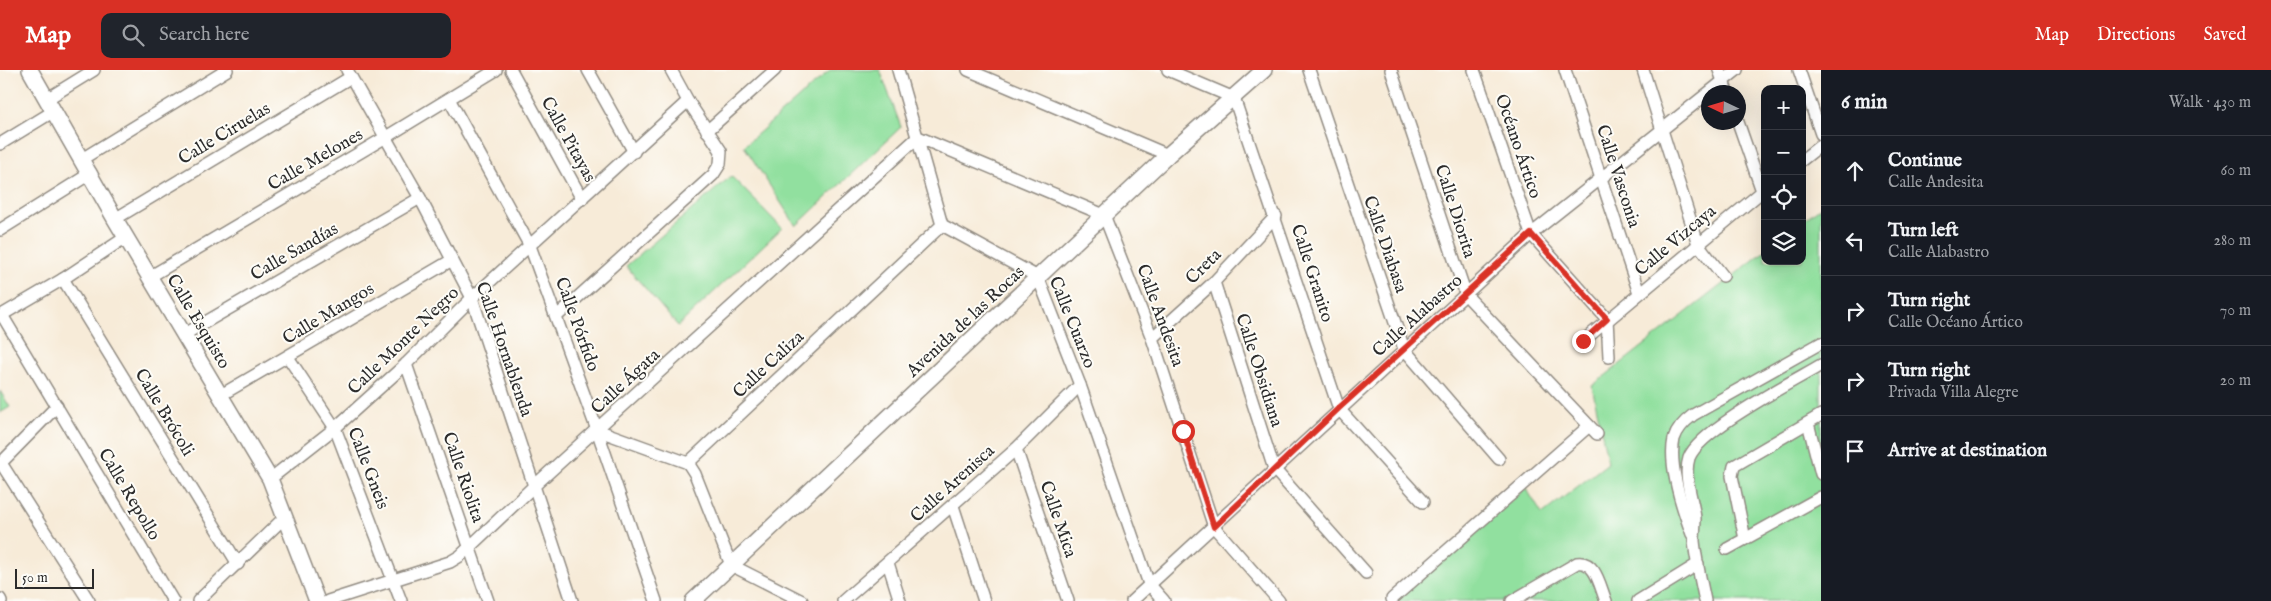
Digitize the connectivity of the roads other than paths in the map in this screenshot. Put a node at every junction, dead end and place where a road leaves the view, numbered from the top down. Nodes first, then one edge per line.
1 (30, 70) edge
2 (94, 70) edge
3 (227, 70) edge
4 (496, 70) edge
5 (511, 70) edge
6 (588, 70) edge
7 (671, 70) edge
8 (774, 70) edge
9 (968, 70) edge
10 (1168, 70) edge
11 (1264, 70) edge
12 (1309, 70) edge
13 (1391, 70) edge
14 (1474, 70) edge
15 (1565, 70) edge
16 (1642, 70) edge
17 (1737, 70) edge
18 (1799, 70) edge
19 (903, 72) edge
20 (349, 74) edge
21 (1721, 75) edge
22 (1234, 98) junction
23 (449, 99) junction
24 (688, 101) junction
25 (50, 105) junction
26 (1662, 128) junction
27 (1741, 130) edge
28 (707, 131) junction
29 (1821, 134) edge
30 (918, 137) junction
31 (386, 138) junction
32 (0, 144) edge
33 (1821, 145) edge
34 (634, 152) junction
35 (1168, 155) junction
36 (1806, 157) edge
37 (82, 158) junction
38 (91, 173) junction
39 (1601, 180) junction
40 (1761, 182) edge
41 (1761, 192) edge
42 (420, 198) junction
43 (582, 199) junction
44 (1104, 215) junction
45 (1276, 216) junction
46 (115, 219) junction
47 (942, 225) junction
48 (0, 230) edge
49 (1531, 234) junction
50 (126, 237) junction
51 (1698, 244) junction
52 (530, 246) junction
53 (452, 260) junction
54 (151, 276) junction
55 (1723, 276) dead end
56 (1038, 277) junction
57 (63, 279) junction
58 (1214, 282) junction
59 (1639, 293) junction
60 (1466, 295) junction
61 (472, 298) junction
62 (1, 316) edge
63 (557, 316) junction
64 (1607, 319) junction
65 (185, 334) junction
66 (1152, 338) junction
67 (1583, 341) dead end
68 (1821, 343) edge
69 (1404, 350) junction
70 (288, 357) junction
71 (1609, 357) dead end
72 (406, 364) junction
73 (1821, 365) edge
74 (1080, 385) junction
75 (221, 395) junction
76 (57, 406) junction
77 (1339, 408) junction
78 (1821, 415) edge
79 (1808, 423) junction
80 (335, 428) junction
81 (597, 430) junction
82 (1016, 449) junction
83 (1499, 459) dead end
84 (1, 463) edge
85 (688, 463) junction
86 (1274, 470) junction
87 (1821, 474) edge
88 (270, 479) junction
89 (534, 486) junction
90 (1821, 496) edge
91 (1423, 502) dead end
92 (953, 506) junction
93 (285, 517) junction
94 (1214, 527) junction
95 (1745, 539) junction
96 (1694, 541) junction
97 (470, 547) junction
98 (1726, 549) dead end
99 (888, 563) junction
100 (238, 564) junction
101 (731, 564) junction
102 (1698, 564) junction
103 (1366, 572) dead end
104 (393, 580) junction
105 (1149, 584) junction
106 (1392, 600) dead end
107 (89, 601) edge
108 (173, 601) edge
109 (198, 601) edge
110 (317, 601) edge
111 (328, 601) edge
112 (400, 601) edge
113 (488, 601) edge
114 (572, 601) edge
115 (656, 601) edge
116 (693, 601) edge
117 (802, 601) edge
118 (843, 601) edge
119 (900, 601) edge
120 (984, 601) edge
121 (1068, 601) edge
122 (1132, 601) edge
123 (1164, 601) edge
124 (1279, 601) edge
125 (1512, 601) edge
126 (1606, 601) edge
127 (1638, 601) edge
128 (1705, 601) edge

1 - 25 street, Calle Esquisto
2 - 25 street
3 - 37 street
4 - 23 street, Calle Melones
5 - 43 street, Calle Pitayas
6 - 34 street
7 - 24 street
8 - 28 street
9 - 35 street
10 - 22 street
11 - 22 street, Avenida de las Rocas
12 - 69 street, Calle Diabasa
13 - 60 street, Calle Diorita
14 - 49 street, Océano Ártico
15 - 39 street, Calle Vasconia
16 - 26 street
17 - 21 street, Calle Alabastro
18 - 29 street
19 - 30 street
20 - 31 street, Calle Hornablenda
20 - 46 street, Calle Ciruelas
21 - 26 street, Calle Alabastro
22 - 35 street, Avenida de las Rocas
22 - 45 street, Calle Granito
23 - 31 street, Calle Melones
23 - 52 street, Calle Pórfido
24 - 28 street
24 - 34 street, Calle Monte Negro
25 - 32 street
25 - 37 street, Calle Esquisto
26 - 39 street, Calle Alabastro
26 - 51 street
27 - 40 street
28 - 63 street
30 - 44 street
30 - 47 street
30 - 81 street, Calle Ágata
31 - 42 street, Calle Hornablenda
31 - 54 street, Calle Melones
33 - 36 street
34 - 43 street, Calle Monte Negro
35 - 44 street, Avenida de las Rocas
37 - 38 street, Calle Esquisto
38 - 46 street, Calle Esquisto
38 - 48 street
39 - 49 street, Calle Alabastro
39 - 59 street, Calle Vasconia
41 - 51 street, Calle Vizcaya
42 - 53 street, Calle Hornablenda
42 - 65 street, Calle Sandías
43 - 52 street, Calle Monte Negro
44 - 56 street, Avenida de las Rocas
44 - 66 street, Calle Andesita
45 - 58 street, Creta
45 - 77 street, Calle Granito
46 - 50 street, Calle Esquisto
47 - 56 street, Calle Cuarzo
47 - 85 street, Calle Caliza
49 - 60 street, Calle Alabastro
49 - 64 street
50 - 54 street, Calle Esquisto
50 - 57 street
51 - 55 street
51 - 59 street, Calle Vizcaya
52 - 61 street, Calle Monte Negro
52 - 63 street, Calle Pórfido
53 - 61 street, Calle Hornablenda
53 - 70 street, Calle Mangos
54 - 65 street, Calle Esquisto
56 - 74 street, Calle Cuarzo
56 - 101 street, Avenida de las Rocas
57 - 62 street
57 - 100 street, Calle Brócoli
58 - 66 street, Creta
58 - 86 street, Calle Obsidiana
59 - 64 street, Calle Vizcaya
60 - 69 street, Calle Alabastro
60 - 106 street, Calle Diorita
61 - 72 street, Calle Monte Negro
61 - 89 street, Calle Hornablenda
62 - 76 street
63 - 81 street, Calle Pórfido
64 - 67 street, Calle Vizcaya
64 - 71 street
65 - 75 street, Calle Esquisto
66 - 94 street, Calle Andesita
68 - 96 street
69 - 77 street, Calle Alabastro
69 - 83 street, Calle Diabasa
70 - 75 street, Calle Mangos
70 - 80 street, Calle Gneis
72 - 80 street, Calle Monte Negro
72 - 97 street, Calle Riolita
73 - 96 street
74 - 82 street, Calle Arenisca
74 - 105 street, Calle Cuarzo
75 - 88 street, Calle Esquisto
76 - 84 street
76 - 108 street, Calle Repollo
77 - 86 street, Calle Alabastro
77 - 91 street, Calle Granito
78 - 79 street
79 - 87 street
79 - 95 street
80 - 88 street, Calle Monte Negro
80 - 104 street, Calle Gneis
81 - 85 street
81 - 89 street, Calle Ágata
81 - 115 street, Calle Pórfido
82 - 92 street, Calle Arenisca
82 - 121 street, Calle Mica
84 - 107 street
85 - 101 street
86 - 94 street, Calle Alabastro
86 - 103 street
88 - 93 street, Calle Esquisto
89 - 97 street, Calle Ágata
89 - 114 street, Calle Hornablenda
90 - 95 street
92 - 99 street, Calle Arenisca
92 - 120 street
93 - 100 street
93 - 110 street, Calle Esquisto
94 - 105 street, Calle Alabastro
94 - 124 street, Calle Andesita
95 - 98 street
96 - 102 street
97 - 104 street, Calle Ágata
97 - 113 street, Calle Riolita
99 - 118 street, Calle Arenisca
99 - 119 street
100 - 109 street
101 - 116 street, Avenida de las Rocas
101 - 117 street
102 - 127 street
102 - 128 street
104 - 111 street, Calle Ágata
104 - 112 street, Calle Gneis
105 - 122 street, Calle Alabastro
105 - 123 street, Calle Cuarzo
125 - 126 street

